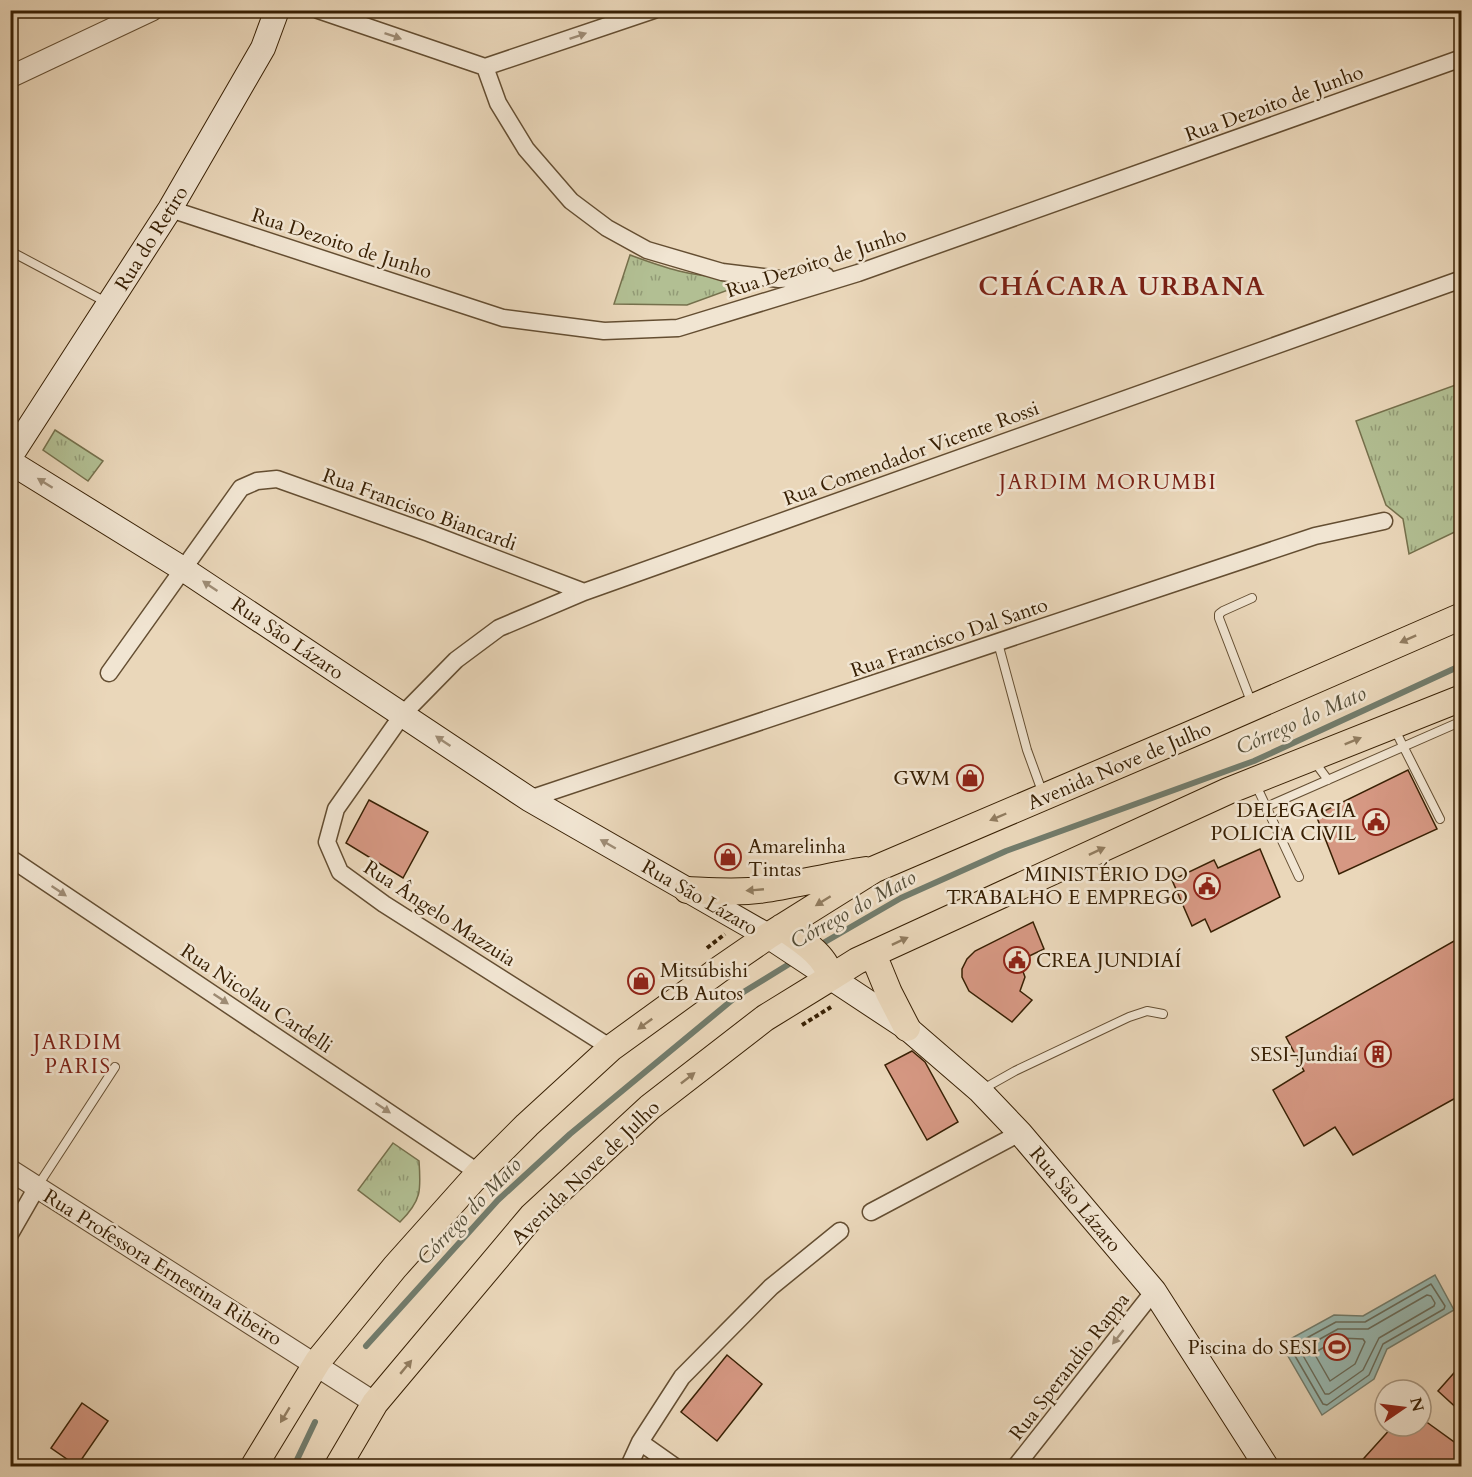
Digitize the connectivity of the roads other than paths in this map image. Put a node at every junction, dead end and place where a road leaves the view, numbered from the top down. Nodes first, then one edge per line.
1 (152, 10) edge
2 (277, 10) edge
3 (318, 10) edge
4 (654, 10) edge
5 (1461, 58) edge
6 (485, 68) junction
7 (10, 77) edge
8 (170, 209) junction
9 (10, 251) edge
10 (858, 273) junction
11 (1461, 279) edge
12 (109, 304) junction
13 (10, 459) edge
14 (1384, 521) dead end
15 (183, 568) junction
16 (584, 592) junction
17 (1252, 598) dead end
18 (1461, 616) edge
19 (998, 643) junction
20 (109, 673) dead end
21 (1461, 705) edge
22 (1253, 707) junction
23 (403, 714) junction
24 (1398, 737) junction
25 (1311, 758) junction
26 (1254, 780) junction
27 (1328, 780) junction
28 (1044, 797) junction
29 (530, 800) junction
30 (1266, 807) junction
31 (1440, 819) dead end
32 (10, 858) edge
33 (875, 869) junction
34 (1299, 877) dead end
35 (687, 890) junction
36 (783, 937) junction
37 (873, 954) junction
38 (831, 976) junction
39 (1163, 1014) dead end
40 (907, 1028) junction
41 (611, 1048) junction
42 (115, 1067) dead end
43 (980, 1091) junction
44 (1020, 1133) junction
45 (10, 1170) edge
46 (479, 1173) junction
47 (37, 1187) junction
48 (871, 1212) dead end
49 (840, 1231) dead end
50 (10, 1234) edge
51 (1154, 1291) junction
52 (321, 1369) junction
53 (366, 1398) junction
54 (640, 1442) junction
55 (254, 1467) edge
56 (338, 1467) edge
57 (629, 1467) edge
58 (674, 1467) edge
59 (1016, 1467) edge
60 (1266, 1467) edge

1 - 7 street
2 - 8 main road, Rua do Retiro
3 -> 6 street
6 -> 4 street
5 - 10 street, Rua Dezoito de Junho
6 - 10 street
8 - 10 street, Rua Dezoito de Junho
8 - 12 main road, Rua do Retiro
9 - 12 lane
11 - 16 street, Rua Comendador Vicente Rossi
12 - 13 main road, Rua do Retiro
15 -> 13 main road, Rua São Lázaro
14 - 19 street, Rua Francisco Dal Santo
15 - 16 street, Rua Francisco Biancardi
15 - 20 street
23 -> 15 main road, Rua São Lázaro
16 - 23 street, Rua Comendador Vicente Rossi
17 - 22 lane
18 -> 22 main road, Avenida Nove de Julho
19 - 28 lane
19 - 29 street, Rua Francisco Dal Santo
21 - 24 main road, Avenida Nove de Julho
22 - 28 main road, Avenida Nove de Julho
29 -> 23 main road, Rua São Lázaro
23 - 41 street, Rua Ângelo Mazzuia
25 -> 24 main road, Avenida Nove de Julho
24 - 27 lane
24 - 31 lane
25 - 26 main road, Avenida Nove de Julho
25 - 27 lane
26 - 30 lane
37 -> 26 main road, Avenida Nove de Julho
27 - 30 lane
28 -> 33 main road, Avenida Nove de Julho
35 -> 29 main road, Rua São Lázaro
30 - 34 lane
32 -> 46 street, Rua Nicolau Cardelli
33 -> 35 main road
33 -> 36 main road, Avenida Nove de Julho
35 - 36 main road, Rua São Lázaro
36 - 38 main road
36 -> 41 main road, Avenida Nove de Julho
37 - 38 main road, Avenida Nove de Julho
37 - 40 main road
38 - 40 main road, Rua São Lázaro
53 -> 38 main road, Avenida Nove de Julho
39 - 43 lane
40 - 43 main road, Rua São Lázaro
41 - 46 main road, Avenida Nove de Julho
42 - 47 lane
43 - 44 main road, Rua São Lázaro
44 - 48 street
44 - 51 main road, Rua São Lázaro
45 - 47 street, Rua Professora Ernestina Ribeiro
46 - 52 main road, Avenida Nove de Julho
47 - 50 street
47 - 52 street, Rua Professora Ernestina Ribeiro
49 - 54 street
51 -> 59 street, Rua Sperandio Rappa
51 - 60 main road, Rua São Lázaro
52 - 53 street, Rua Professora Ernestina Ribeiro
52 -> 55 main road, Avenida Nove de Julho
53 - 56 main road, Avenida Nove de Julho
54 - 57 street
54 - 58 street

